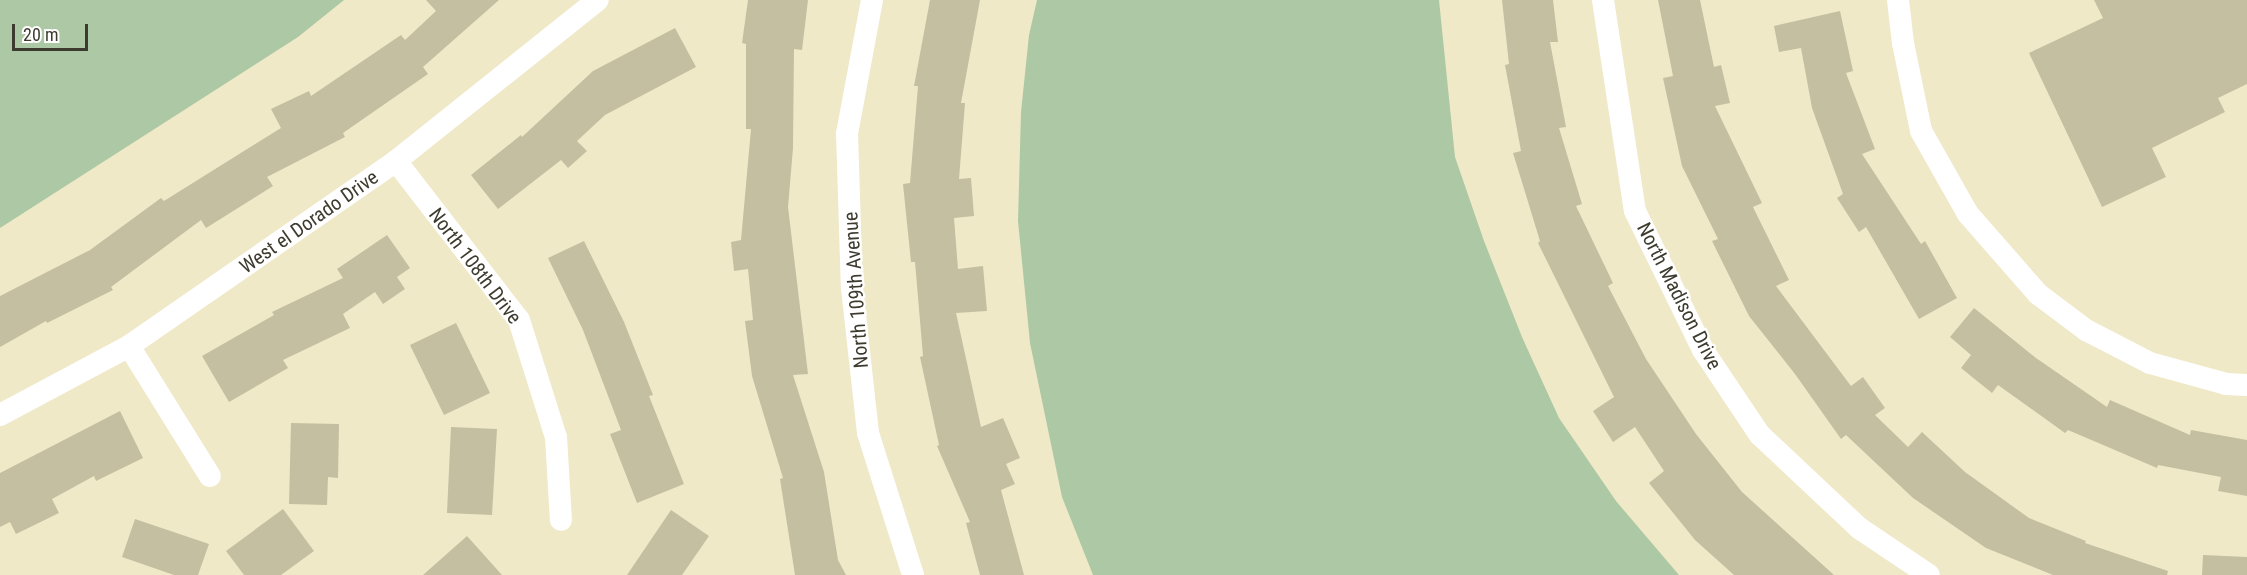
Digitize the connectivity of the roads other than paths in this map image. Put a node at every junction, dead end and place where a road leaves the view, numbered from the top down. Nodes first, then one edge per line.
1 (598, 0) edge
2 (872, 0) edge
3 (1603, 0) edge
4 (1898, 0) edge
5 (396, 161) junction
6 (129, 346) junction
7 (2247, 385) edge
8 (0, 414) edge
9 (210, 476) dead end
10 (561, 520) dead end
11 (914, 575) edge
12 (1929, 575) edge

1 - 5 street, West el Dorado Drive
2 - 11 street, North 109th Avenue
3 - 12 street, North Madison Drive
4 - 7 street
5 - 6 street, West el Dorado Drive
5 - 10 street, North 108th Drive
6 - 8 street, West el Dorado Drive
6 - 9 street

